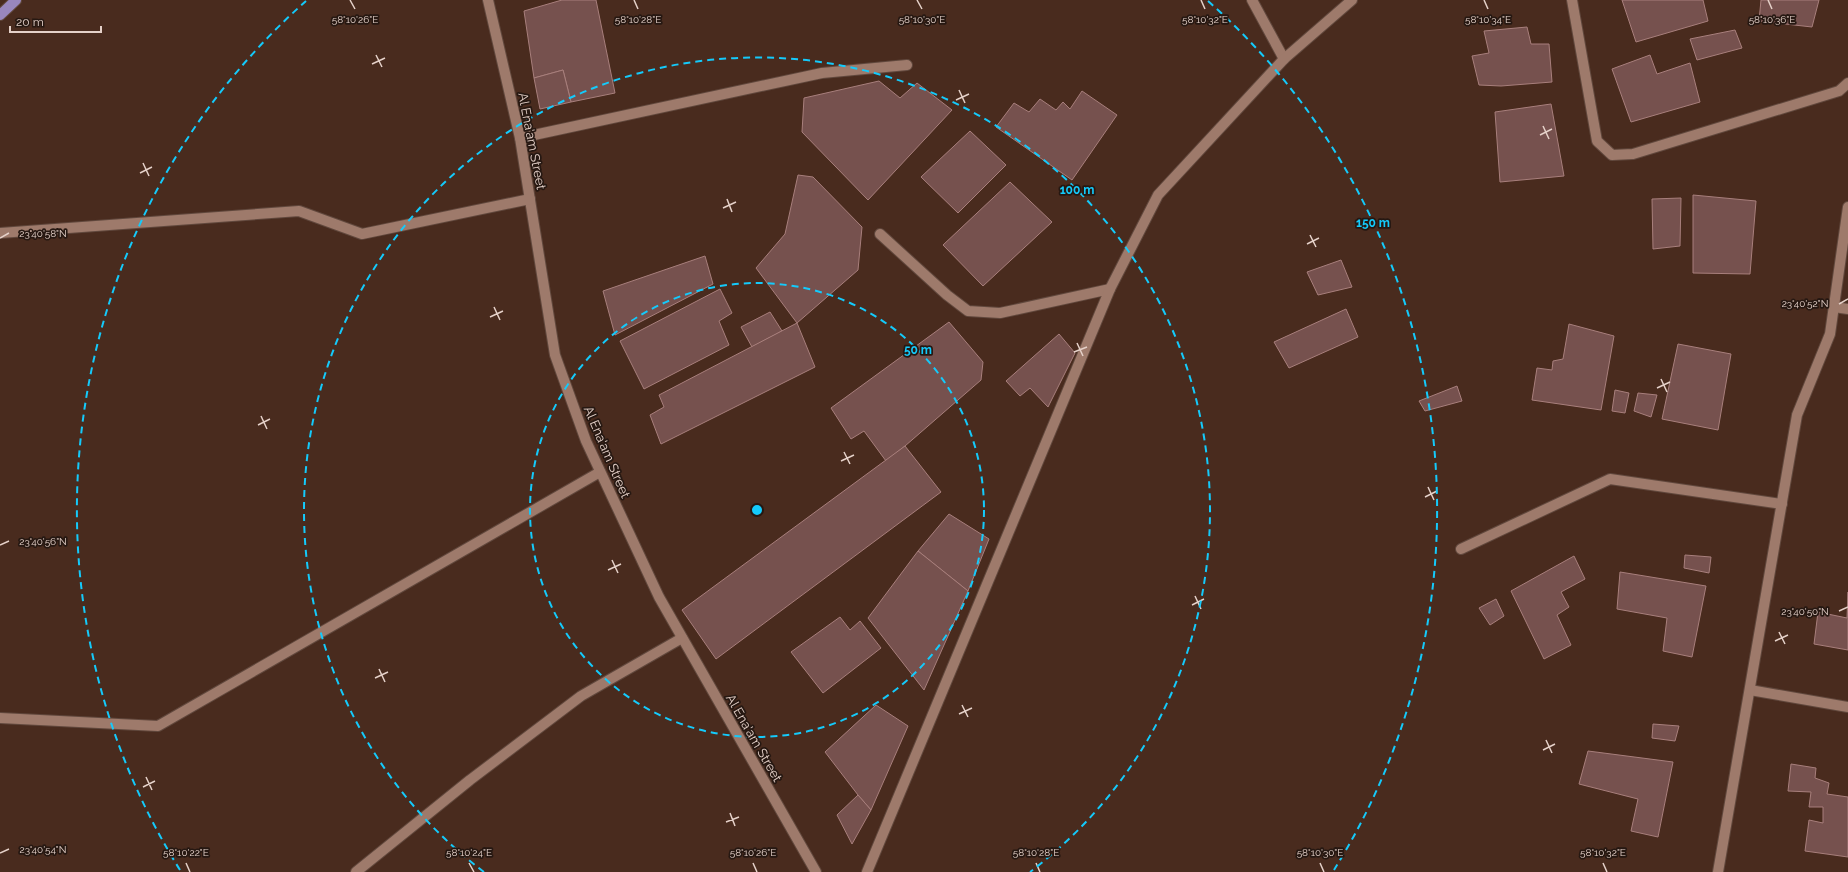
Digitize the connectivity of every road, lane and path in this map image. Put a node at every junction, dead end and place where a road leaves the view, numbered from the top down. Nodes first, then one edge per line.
1 (16, 0) edge
2 (488, 0) edge
3 (1252, 0) edge
4 (1352, 0) edge
5 (1572, 0) edge
6 (0, 15) edge
7 (1284, 59) junction
8 (907, 65) dead end
9 (1848, 83) edge
10 (520, 138) junction
11 (530, 199) junction
12 (1848, 207) edge
13 (0, 233) edge
14 (880, 234) dead end
15 (1110, 289) junction
16 (1834, 306) junction
17 (1848, 309) edge
18 (600, 472) junction
19 (1782, 504) junction
20 (1461, 549) dead end
21 (682, 638) junction
22 (1750, 690) junction
23 (1848, 707) edge
24 (0, 718) edge
25 (356, 872) edge
26 (816, 872) edge
27 (867, 872) edge
28 (1718, 872) edge

1 - 6 main road
2 - 10 street, Al Ena'am Street
3 - 7 street
4 - 7 street
5 - 9 street
7 - 15 street
8 - 10 street
10 - 11 street, Al Ena'am Street
11 - 13 street
11 - 18 street, Al Ena'am Street
12 - 16 street
14 - 15 street
15 - 27 street
16 - 17 street
16 - 19 street
18 - 21 street, Al Ena'am Street
18 - 24 street
19 - 20 street
19 - 22 street
21 - 25 street
21 - 26 street, Al Ena'am Street
22 - 23 street
22 - 28 street

